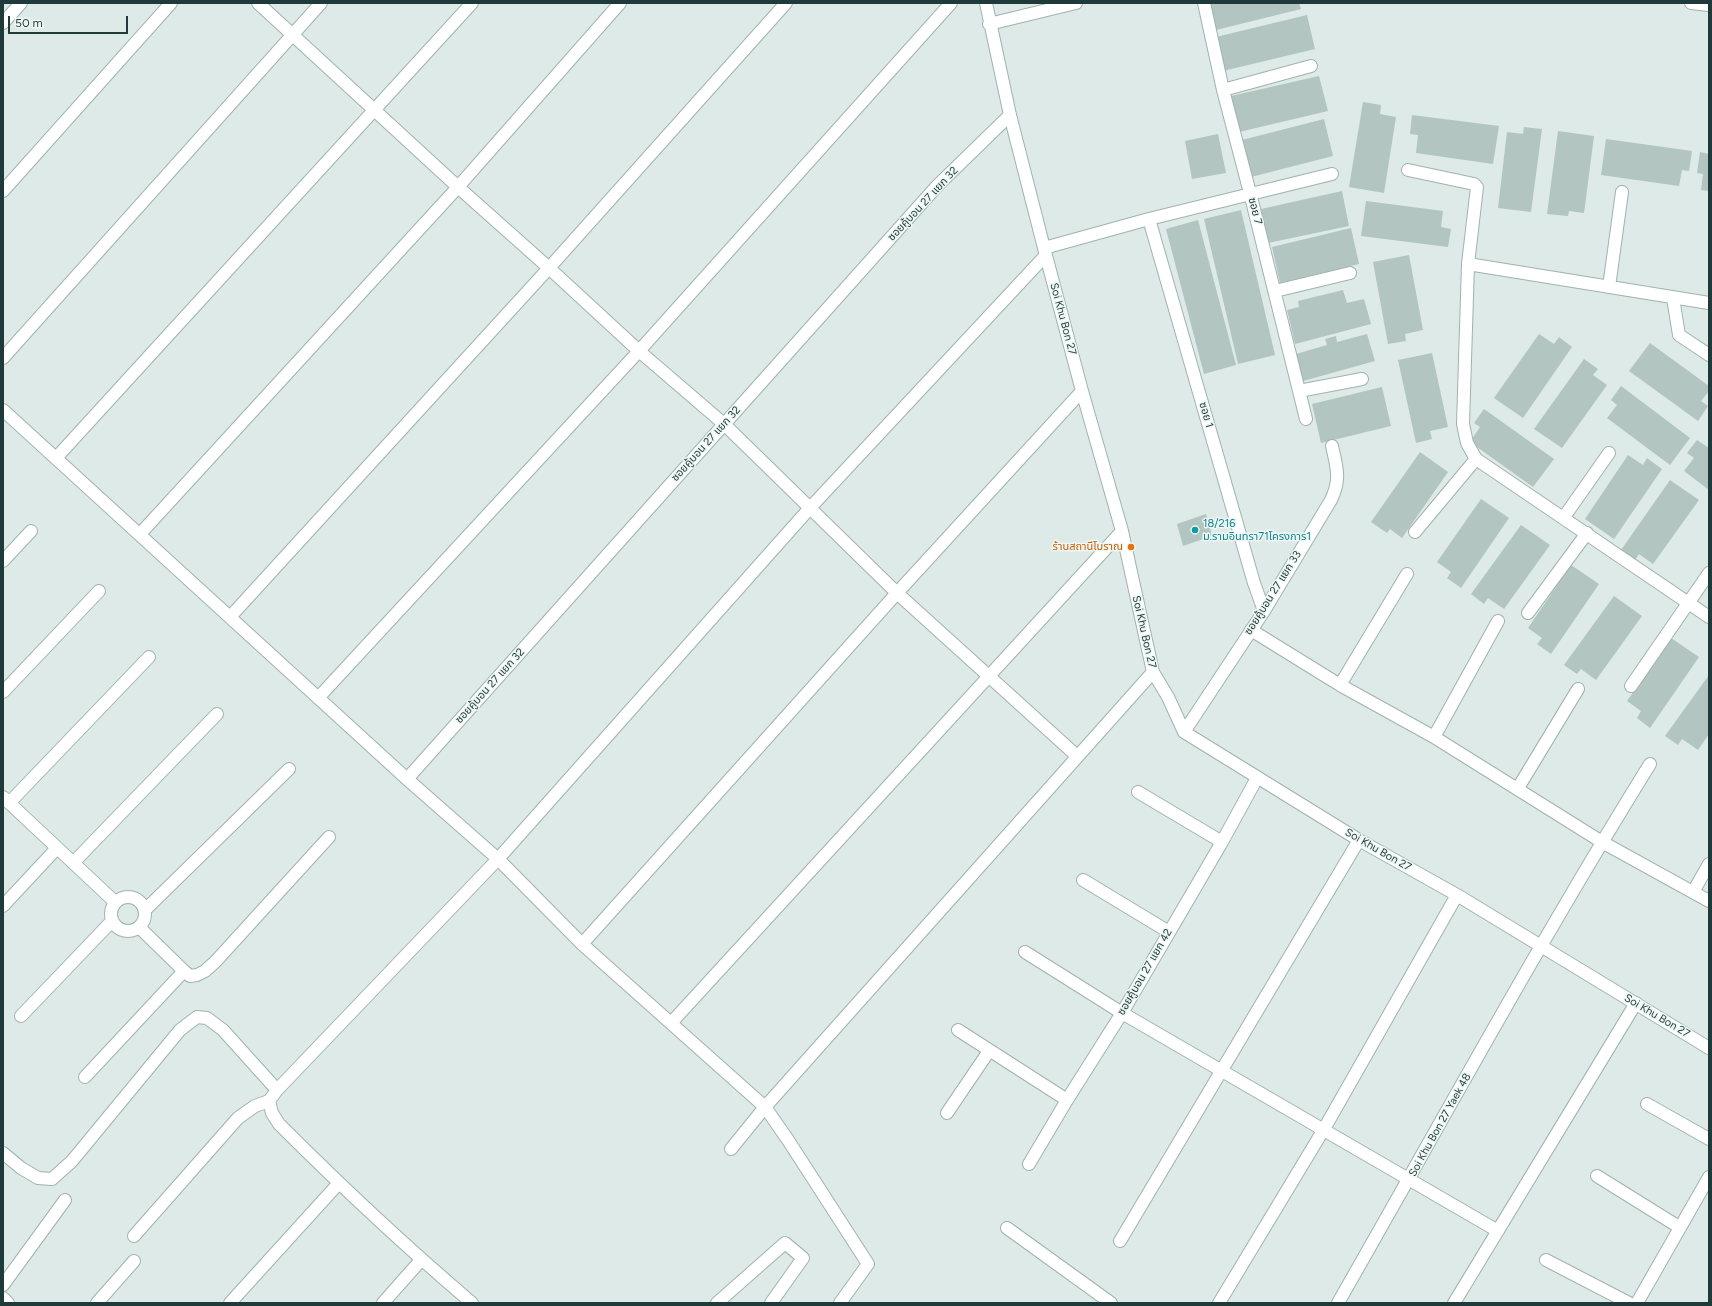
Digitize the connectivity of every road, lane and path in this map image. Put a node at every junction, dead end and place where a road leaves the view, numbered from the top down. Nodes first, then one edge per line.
1 (21, 3) edge
2 (171, 3) edge
3 (258, 3) edge
4 (321, 3) edge
5 (472, 3) edge
6 (620, 3) edge
7 (786, 3) edge
8 (951, 3) edge
9 (986, 3) edge
10 (1076, 3) edge
11 (1204, 3) edge
12 (1691, 3) edge
13 (1709, 5) edge
14 (3, 23) edge
15 (990, 24) junction
16 (292, 35) junction
17 (1311, 66) dead end
18 (1222, 90) junction
19 (375, 110) junction
20 (1010, 115) junction
21 (1408, 170) dead end
22 (1332, 174) dead end
23 (458, 187) junction
24 (3, 191) edge
25 (1622, 192) dead end
26 (1250, 193) junction
27 (1149, 219) junction
28 (1045, 251) junction
29 (1468, 264) junction
30 (549, 268) junction
31 (1350, 273) dead end
32 (1609, 287) junction
33 (1275, 291) junction
34 (1673, 298) junction
35 (1709, 303) edge
36 (639, 351) junction
37 (1709, 355) edge
38 (3, 358) edge
39 (1362, 379) dead end
40 (1082, 391) junction
41 (1299, 391) junction
42 (3, 410) edge
43 (1306, 419) dead end
44 (724, 424) junction
45 (1332, 446) dead end
46 (1609, 453) dead end
47 (56, 458) junction
48 (1476, 459) junction
49 (809, 509) junction
50 (1564, 517) junction
51 (31, 531) dead end
52 (1122, 531) junction
53 (1416, 532) dead end
54 (1587, 533) junction
55 (140, 534) junction
56 (3, 561) edge
57 (1709, 573) edge
58 (1407, 574) dead end
59 (99, 591) dead end
60 (896, 593) junction
61 (1688, 603) junction
62 (1264, 611) junction
63 (1528, 613) dead end
64 (230, 617) junction
65 (1709, 617) edge
66 (1498, 621) dead end
67 (1251, 630) junction
68 (149, 657) dead end
69 (1153, 672) junction
70 (989, 677) junction
71 (6, 684) edge
72 (1340, 685) junction
73 (1631, 686) dead end
74 (1578, 688) dead end
75 (318, 698) junction
76 (217, 714) dead end
77 (1184, 732) junction
78 (1434, 737) junction
79 (1077, 756) junction
80 (1650, 764) dead end
81 (289, 769) dead end
82 (1256, 778) junction
83 (407, 779) junction
84 (1518, 788) junction
85 (1138, 792) dead end
86 (6, 800) edge
87 (329, 836) dead end
88 (1359, 840) junction
89 (1222, 842) junction
90 (1602, 842) junction
91 (57, 848) junction
92 (498, 859) junction
93 (73, 863) junction
94 (1709, 864) edge
95 (1083, 880) dead end
96 (1693, 892) junction
97 (1457, 895) junction
98 (1709, 901) edge
99 (114, 902) junction
100 (3, 906) edge
101 (145, 910) junction
102 (112, 921) junction
103 (139, 927) junction
104 (1169, 932) junction
105 (582, 944) junction
106 (1540, 946) junction
107 (1024, 952) dead end
108 (184, 971) junction
109 (1636, 1003) junction
110 (1122, 1013) junction
111 (20, 1016) dead end
112 (671, 1023) junction
113 (958, 1030) dead end
114 (1709, 1048) edge
115 (989, 1051) junction
116 (1221, 1071) junction
117 (85, 1077) dead end
118 (277, 1090) junction
119 (1067, 1100) junction
120 (269, 1101) junction
121 (1647, 1104) dead end
122 (765, 1107) junction
123 (947, 1112) dead end
124 (1324, 1129) junction
125 (1709, 1139) edge
126 (731, 1150) dead end
127 (3, 1153) edge
128 (1029, 1164) dead end
129 (1597, 1176) dead end
130 (1709, 1177) edge
131 (1409, 1180) junction
132 (338, 1183) junction
133 (65, 1200) dead end
134 (1679, 1227) junction
135 (1007, 1228) dead end
136 (1498, 1231) junction
137 (134, 1236) dead end
138 (1120, 1241) dead end
139 (421, 1260) junction
140 (1546, 1260) dead end
141 (134, 1261) dead end
142 (3, 1285) edge
143 (3, 1298) edge
144 (8, 1303) edge
145 (96, 1303) edge
146 (230, 1303) edge
147 (383, 1303) edge
148 (472, 1303) edge
149 (717, 1303) edge
150 (771, 1303) edge
151 (840, 1303) edge
152 (1111, 1303) edge
153 (1219, 1303) edge
154 (1338, 1303) edge
155 (1454, 1303) edge
156 (1629, 1303) edge
157 (1638, 1303) edge

1 - 14 street
2 - 24 street
3 - 16 street
4 - 16 street
5 - 19 street
6 - 23 street
7 - 30 street
8 - 36 street
9 - 15 street, Soi Khu Bon 27
10 - 15 street
11 - 18 street, ซอย 7
12 - 13 street
15 - 20 street, Soi Khu Bon 27
16 - 19 street
16 - 38 street
17 - 18 street
18 - 26 street, ซอย 7
19 - 23 street
19 - 47 street
20 - 28 street, Soi Khu Bon 27
20 - 44 street, ซอยคู้บอน 27 แยก 32
21 - 29 street
22 - 26 street
23 - 30 street
23 - 55 street
25 - 32 street
26 - 27 street
26 - 33 street, ซอย 7
27 - 28 street
27 - 62 street, ซอย 1
28 - 40 street, Soi Khu Bon 27
28 - 49 street
29 - 32 street
29 - 48 street
30 - 36 street
30 - 64 street
31 - 33 street
32 - 34 street
33 - 41 street, ซอย 7
34 - 35 street
34 - 37 street
36 - 44 street
36 - 75 street
39 - 41 street
40 - 52 street, Soi Khu Bon 27
40 - 60 street
41 - 43 street, ซอย 7
42 - 47 street
44 - 49 street
44 - 83 street, ซอยคู้บอน 27 แยก 32
45 - 62 street, ซอยคู้บอน 27 แยก 33
46 - 50 street
47 - 55 street
48 - 50 street
48 - 53 street
49 - 60 street
49 - 92 street
50 - 54 street
51 - 56 street
52 - 69 street, Soi Khu Bon 27
52 - 70 street
54 - 61 street
54 - 63 street
55 - 64 street
57 - 61 street
58 - 72 street
59 - 71 street
60 - 70 street
60 - 105 street
61 - 65 street
61 - 73 street
62 - 67 street, ซอยคู้บอน 27 แยก 33
64 - 75 street
66 - 78 street
67 - 72 street
67 - 77 street, ซอยคู้บอน 27 แยก 33
68 - 86 street
69 - 77 street, Soi Khu Bon 27
69 - 79 street
70 - 79 street
70 - 112 street
72 - 78 street
74 - 84 street
75 - 83 street
76 - 93 street
77 - 82 street, Soi Khu Bon 27
78 - 84 street
79 - 122 street
80 - 90 street, Soi Khu Bon 27 Yaek 48
81 - 101 street
82 - 88 street, Soi Khu Bon 27
82 - 89 street, ซอยคู้บอน 27 แยก 42
83 - 92 street
84 - 90 street
85 - 89 street
86 - 91 street
87 - 108 street
88 - 97 street, Soi Khu Bon 27
88 - 116 street
89 - 104 street, ซอยคู้บอน 27 แยก 42
90 - 96 street
90 - 106 street, Soi Khu Bon 27 Yaek 48
91 - 93 street
91 - 100 street
92 - 105 street
92 - 118 street
93 - 99 street
94 - 96 street
95 - 104 street
96 - 98 street
97 - 106 street, Soi Khu Bon 27
97 - 124 street
99 - 101 street
99 - 102 street
101 - 103 street
102 - 103 street
102 - 111 street
103 - 108 street
104 - 110 street, ซอยคู้บอน 27 แยก 42
105 - 112 street
106 - 109 street, Soi Khu Bon 27
106 - 131 street, Soi Khu Bon 27 Yaek 48
107 - 110 street
108 - 117 street
109 - 114 street, Soi Khu Bon 27
109 - 136 street
110 - 116 street
110 - 119 street, ซอยคู้บอน 27 แยก 42
112 - 122 street
113 - 115 street
115 - 119 street
115 - 123 street
116 - 124 street
116 - 138 street
118 - 120 street
118 - 127 street
119 - 128 street, ซอยคู้บอน 27 แยก 42
120 - 132 street
120 - 137 street
121 - 125 street
122 - 126 street
122 - 151 street
124 - 131 street
124 - 153 street
129 - 134 street
130 - 134 street
131 - 136 street
131 - 154 street, Soi Khu Bon 27 Yaek 48
132 - 139 street
132 - 146 street
133 - 142 street
134 - 157 street
135 - 152 street
136 - 155 street
139 - 147 street
139 - 148 street
140 - 156 street
141 - 145 street
143 - 144 street
149 - 150 street

